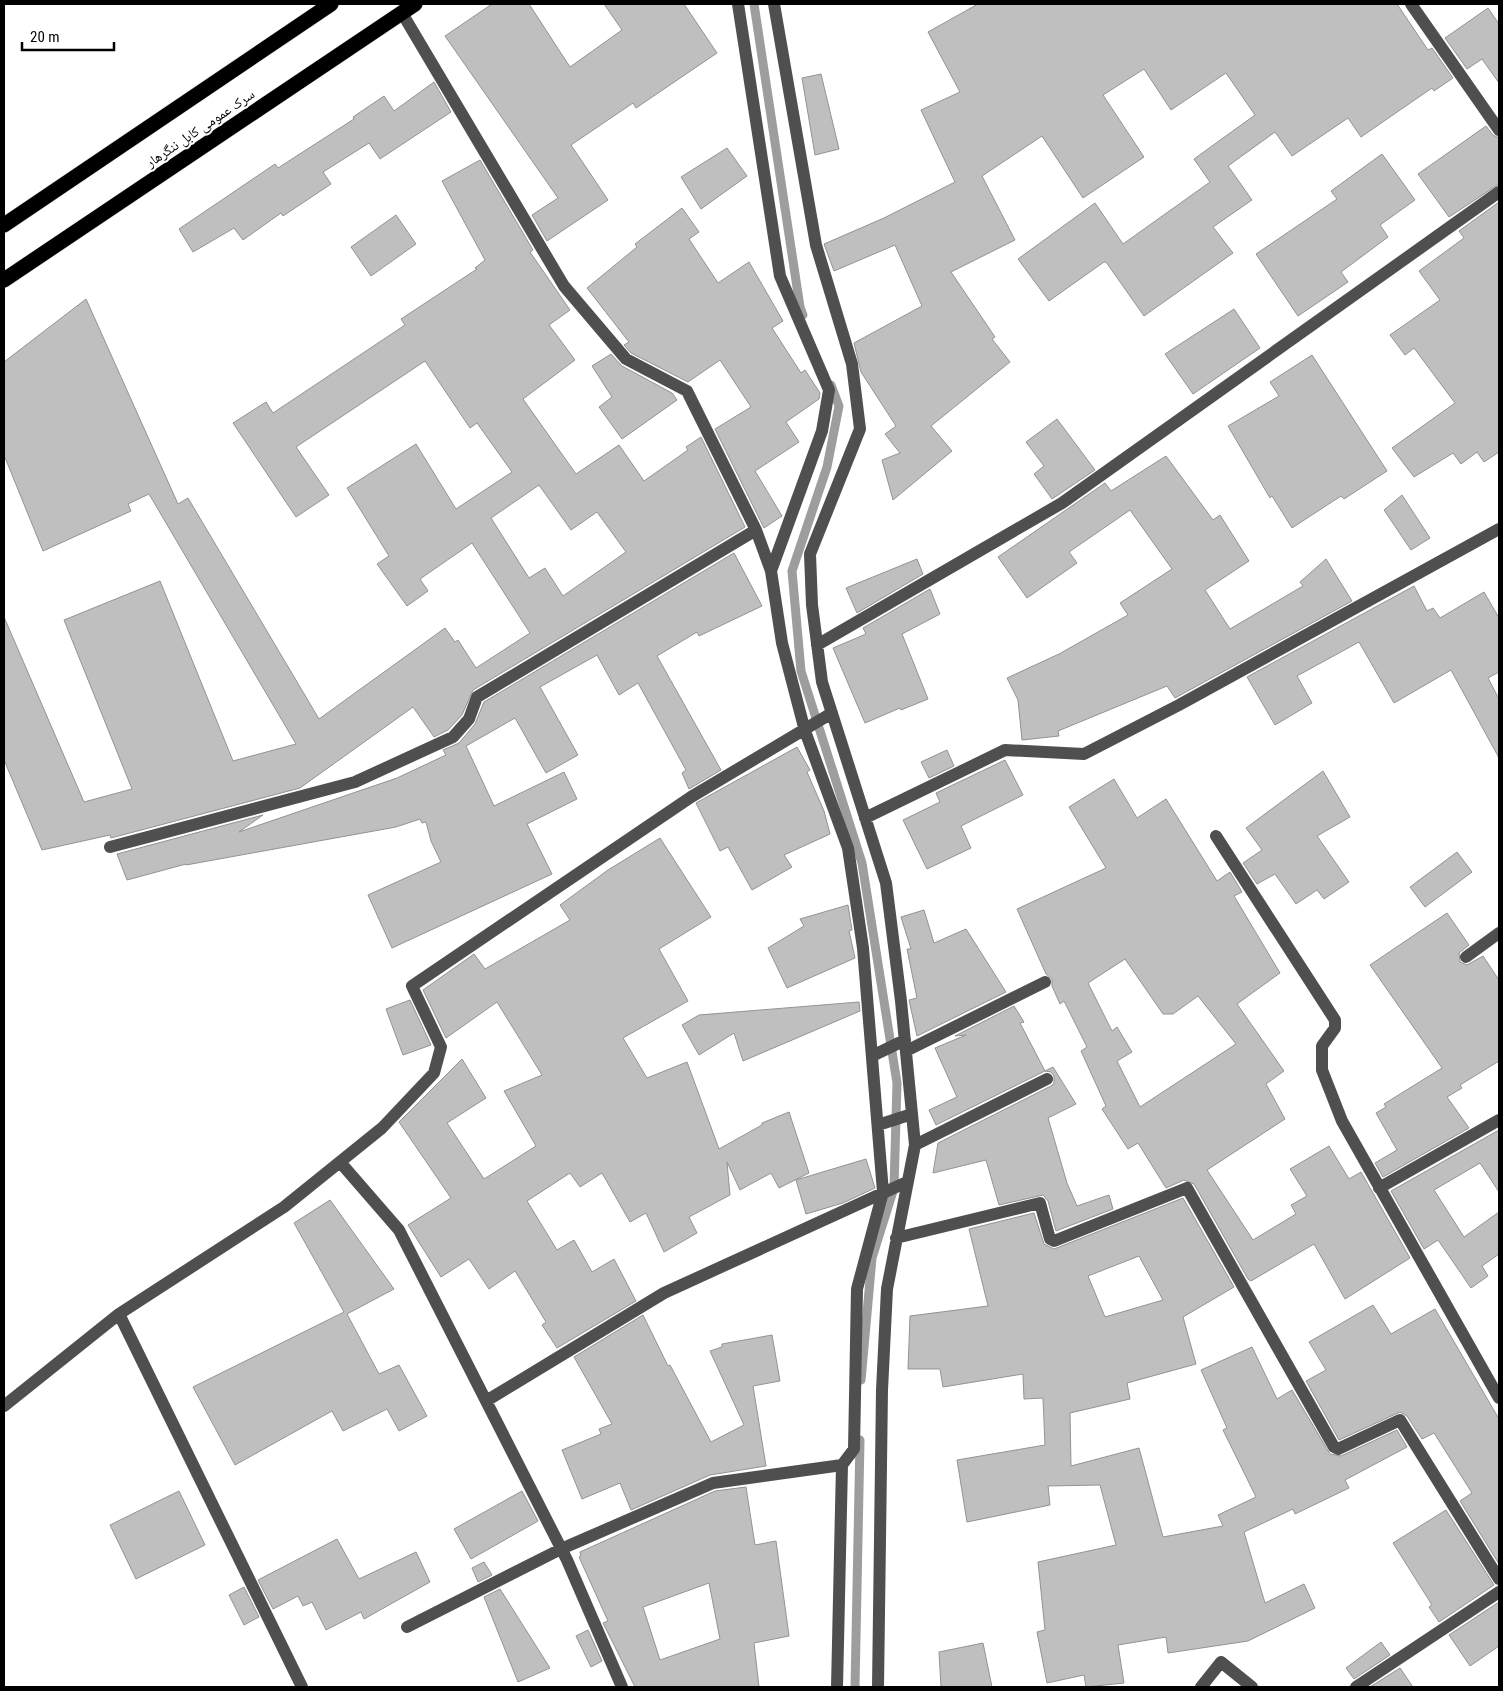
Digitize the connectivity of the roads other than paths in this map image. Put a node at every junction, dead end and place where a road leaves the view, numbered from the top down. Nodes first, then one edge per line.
1 (332, 4) edge
2 (415, 4) edge
3 (738, 4) edge
4 (774, 4) edge
5 (1411, 4) edge
6 (402, 13) junction
7 (1499, 130) edge
8 (1499, 192) edge
9 (4, 225) edge
10 (4, 280) edge
11 (1499, 529) edge
12 (756, 530) junction
13 (771, 571) junction
14 (817, 645) junction
15 (819, 720) junction
16 (866, 818) junction
17 (1216, 836) dead end
18 (110, 847) dead end
19 (1499, 933) edge
20 (1466, 957) dead end
21 (1045, 982) dead end
22 (905, 1045) junction
23 (872, 1056) junction
24 (1047, 1079) dead end
25 (912, 1114) junction
26 (1499, 1120) edge
27 (878, 1125) junction
28 (915, 1145) junction
29 (340, 1162) junction
30 (908, 1182) junction
31 (1379, 1188) junction
32 (883, 1192) junction
33 (896, 1238) junction
34 (119, 1314) junction
35 (1499, 1398) edge
36 (486, 1401) junction
37 (4, 1406) edge
38 (842, 1465) junction
39 (561, 1549) junction
40 (1499, 1579) edge
41 (1499, 1592) edge
42 (408, 1627) dead end
43 (302, 1687) edge
44 (622, 1687) edge
45 (837, 1687) edge
46 (878, 1687) edge
47 (1202, 1687) edge
48 (1252, 1687) edge
49 (1356, 1687) edge

1 - 9 highway
2 - 6 highway, سرک عمومی کابل ننگرهار
3 - 13 street
4 - 14 street
5 - 7 street
6 - 10 highway, سرک عمومی کابل ننگرهار
6 - 12 street
8 - 14 street
11 - 16 street
12 - 13 street
12 - 18 street
13 - 15 street
14 - 15 street
15 - 16 street
15 - 23 street
15 - 29 street
16 - 22 street
17 - 31 street
19 - 20 street
21 - 22 street
22 - 23 street
22 - 25 street
23 - 27 street
24 - 28 street
25 - 27 street
25 - 28 street
26 - 31 street
27 - 32 street
28 - 30 street
29 - 34 street
29 - 36 street
30 - 32 street
30 - 33 street
31 - 35 street
32 - 36 street
32 - 38 street
33 - 40 street
33 - 46 street
34 - 37 street
34 - 43 street
36 - 39 street
38 - 39 street
38 - 45 street
39 - 42 street
39 - 44 street
41 - 49 street
47 - 48 street

